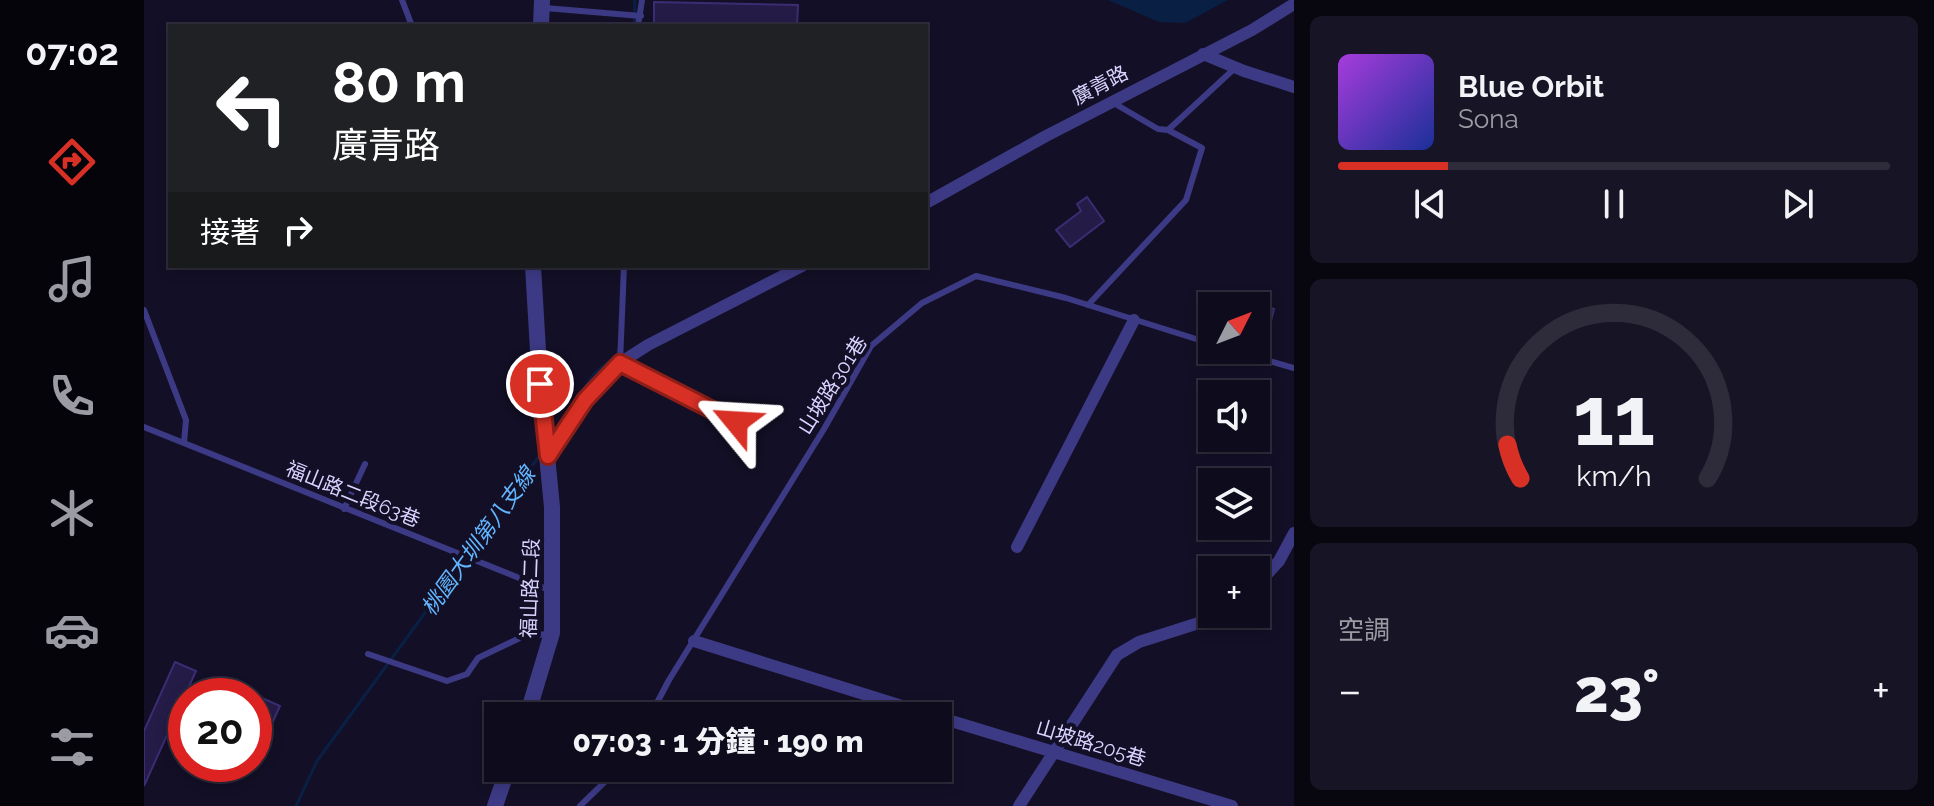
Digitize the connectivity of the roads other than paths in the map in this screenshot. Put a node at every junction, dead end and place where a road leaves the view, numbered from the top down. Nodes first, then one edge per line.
1 (402, 0) edge
2 (642, 0) edge
3 (542, 4) edge
4 (1294, 4) edge
5 (641, 16) junction
6 (411, 24) edge
7 (541, 24) edge
8 (639, 24) edge
9 (1203, 54) junction
10 (1235, 68) junction
11 (1294, 87) edge
12 (1112, 102) junction
13 (1168, 130) junction
14 (928, 202) edge
15 (533, 268) edge
16 (624, 268) edge
17 (798, 268) edge
18 (1088, 305) junction
19 (144, 310) edge
20 (1134, 320) junction
21 (1198, 340) edge
22 (1270, 361) edge
23 (620, 363) junction
24 (1294, 368) edge
25 (736, 422) dead end
26 (144, 427) edge
27 (184, 443) junction
28 (548, 456) junction
29 (365, 464) dead end
30 (344, 509) junction
31 (1294, 533) edge
32 (1017, 547) dead end
33 (1270, 571) edge
34 (550, 591) junction
35 (1198, 623) edge
36 (552, 633) junction
37 (694, 641) junction
38 (368, 654) dead end
39 (531, 702) edge
40 (658, 702) edge
41 (888, 702) edge
42 (952, 722) edge
43 (1053, 753) junction
44 (503, 782) edge
45 (605, 782) edge
46 (495, 806) edge
47 (580, 806) edge
48 (1019, 806) edge
49 (1232, 806) edge

1 - 6 lane
2 - 5 lane
3 - 5 lane
3 - 7 street
4 - 9 street, 廣青路
5 - 8 lane
9 - 10 street
9 - 12 street, 廣青路
10 - 11 street
10 - 13 lane
12 - 13 lane
12 - 14 street, 廣青路
13 - 18 lane
15 - 28 street, 福山路二段
16 - 23 lane
17 - 23 street
18 - 20 lane, 山坡路301巷
18 - 37 lane, 山坡路301巷
19 - 27 lane
20 - 21 lane, 山坡路301巷
20 - 32 street
22 - 24 lane
23 - 25 lane
23 - 28 street
26 - 27 lane, 福山路二段63巷
27 - 30 lane, 福山路二段63巷
28 - 34 street, 福山路二段
29 - 30 lane
30 - 34 lane, 福山路二段63巷
31 - 33 street
34 - 36 street, 福山路二段
35 - 43 street
36 - 38 lane
36 - 39 street, 福山路二段
37 - 40 lane, 山坡路301巷
37 - 41 street, 山坡路205巷
42 - 43 street, 山坡路205巷
43 - 48 street
43 - 49 street, 山坡路205巷
44 - 46 street
45 - 47 lane

